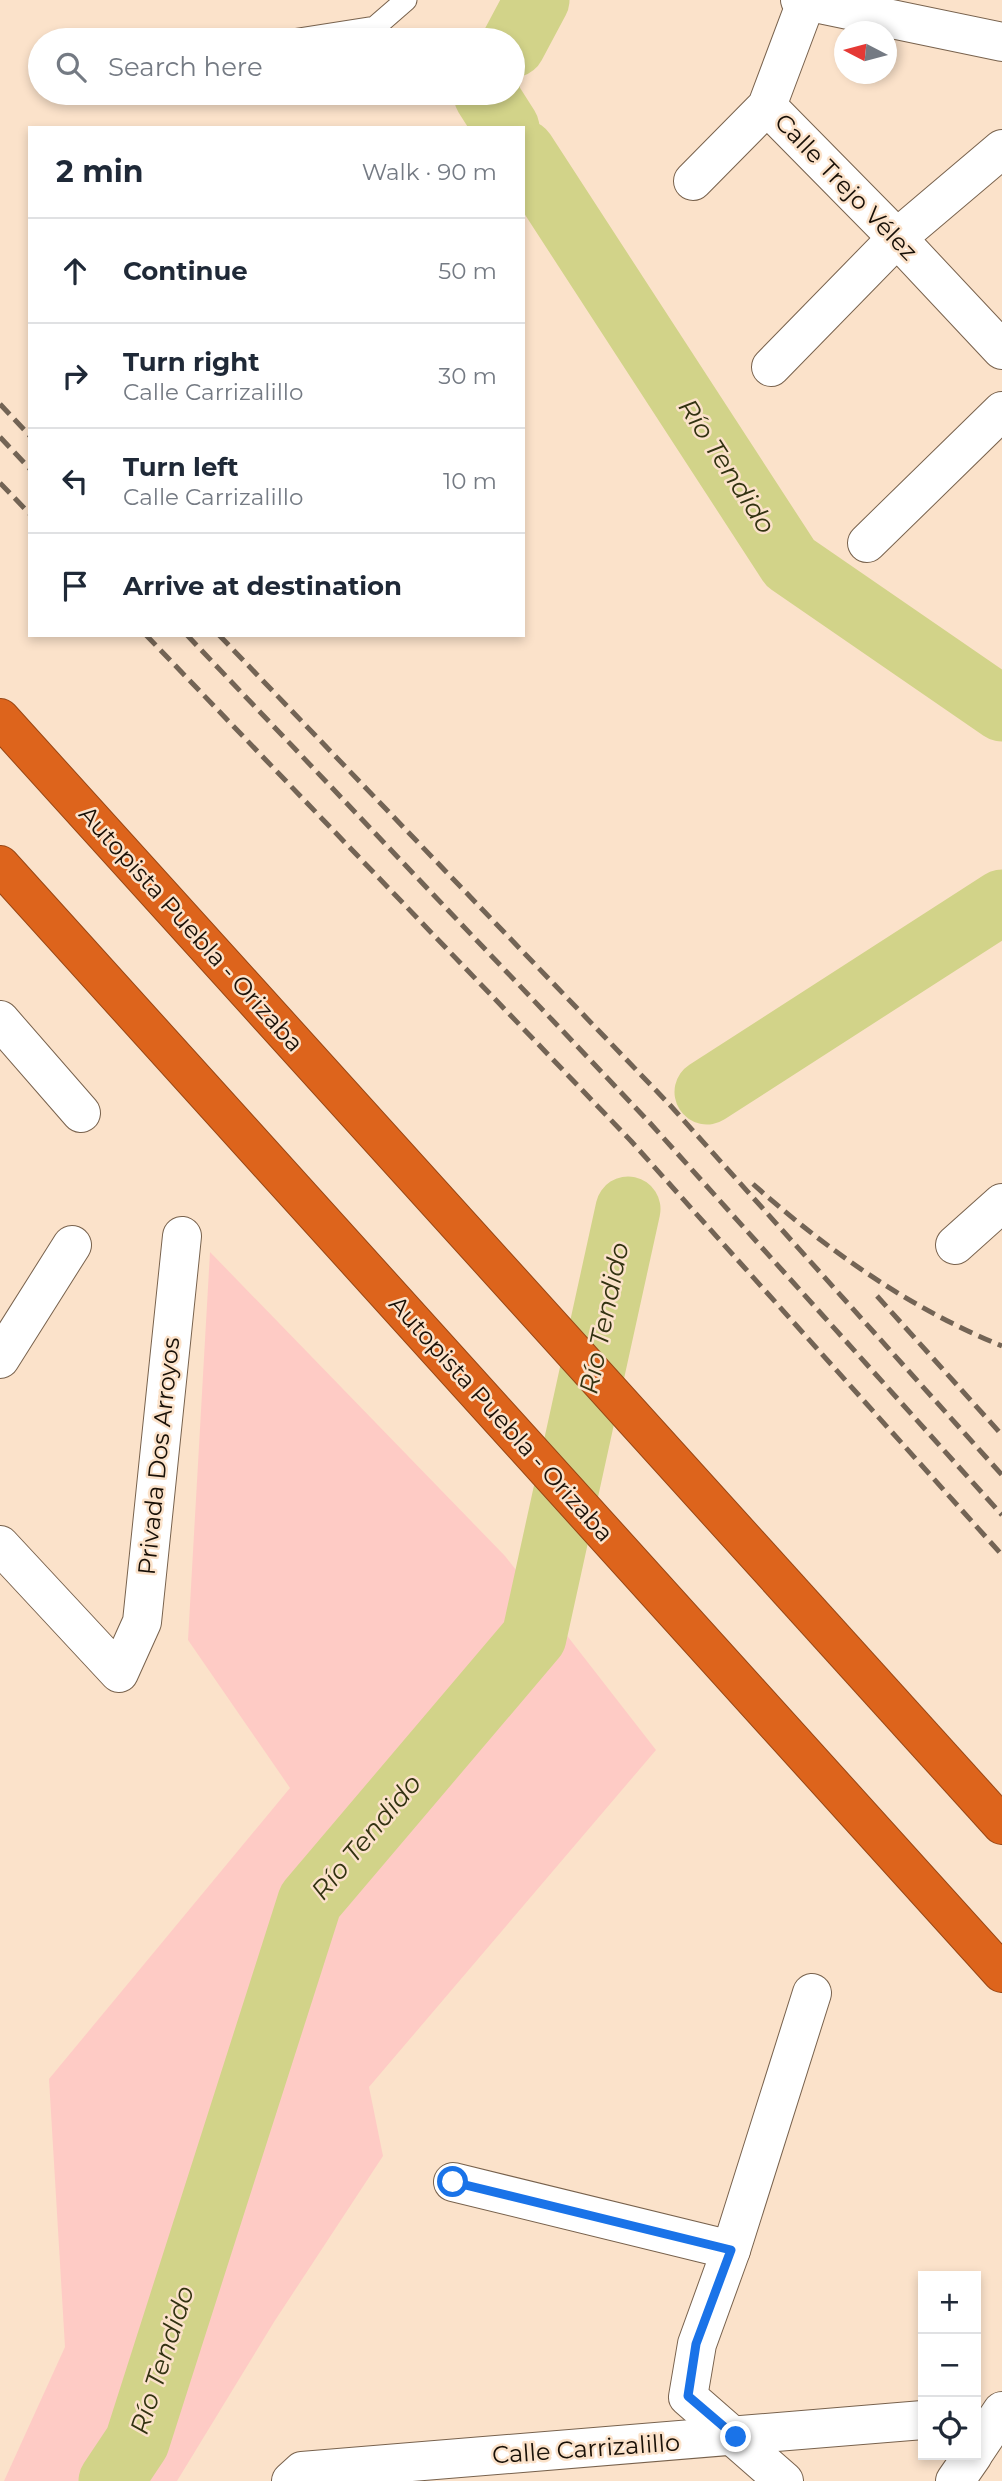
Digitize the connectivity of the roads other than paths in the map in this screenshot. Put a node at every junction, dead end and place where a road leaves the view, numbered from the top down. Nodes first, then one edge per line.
1 (406, 0) edge
2 (803, 1) edge
3 (369, 28) edge
4 (1002, 41) edge
5 (767, 106) junction
6 (1002, 149) edge
7 (693, 181) dead end
8 (897, 238) junction
9 (1002, 349) edge
10 (771, 367) dead end
11 (1002, 411) edge
12 (867, 543) dead end
13 (0, 718) edge
14 (0, 865) edge
15 (0, 1020) edge
16 (81, 1113) dead end
17 (1002, 1203) edge
18 (182, 1236) dead end
19 (72, 1245) dead end
20 (955, 1245) dead end
21 (0, 1359) edge
22 (0, 1545) edge
23 (1002, 1825) edge
24 (1002, 1973) edge
25 (812, 1993) dead end
26 (453, 2182) dead end
27 (731, 2250) junction
28 (1002, 2412) edge
29 (981, 2414) edge
30 (918, 2420) edge
31 (736, 2437) junction
32 (981, 2443) edge
33 (969, 2460) edge
34 (291, 2481) edge
35 (785, 2481) edge
36 (955, 2481) edge

1 - 3 lane
2 - 4 street
2 - 5 street, Calle Trejo Vélez
5 - 7 street
5 - 8 street, Calle Trejo Vélez
6 - 8 street
8 - 9 street, Calle Trejo Vélez
8 - 10 street
11 - 12 street
13 - 23 highway, Autopista Puebla - Orizaba
14 - 24 highway, Autopista Puebla - Orizaba
15 - 16 street
17 - 20 street
18 - 22 street, Privada Dos Arroyos
19 - 21 street
25 - 27 street, Calle Carrizalillo
26 - 27 street
27 - 31 street, Calle Carrizalillo
28 - 29 street
28 - 32 street
30 - 31 street
31 - 34 street, Calle Carrizalillo
31 - 35 street
33 - 36 street

